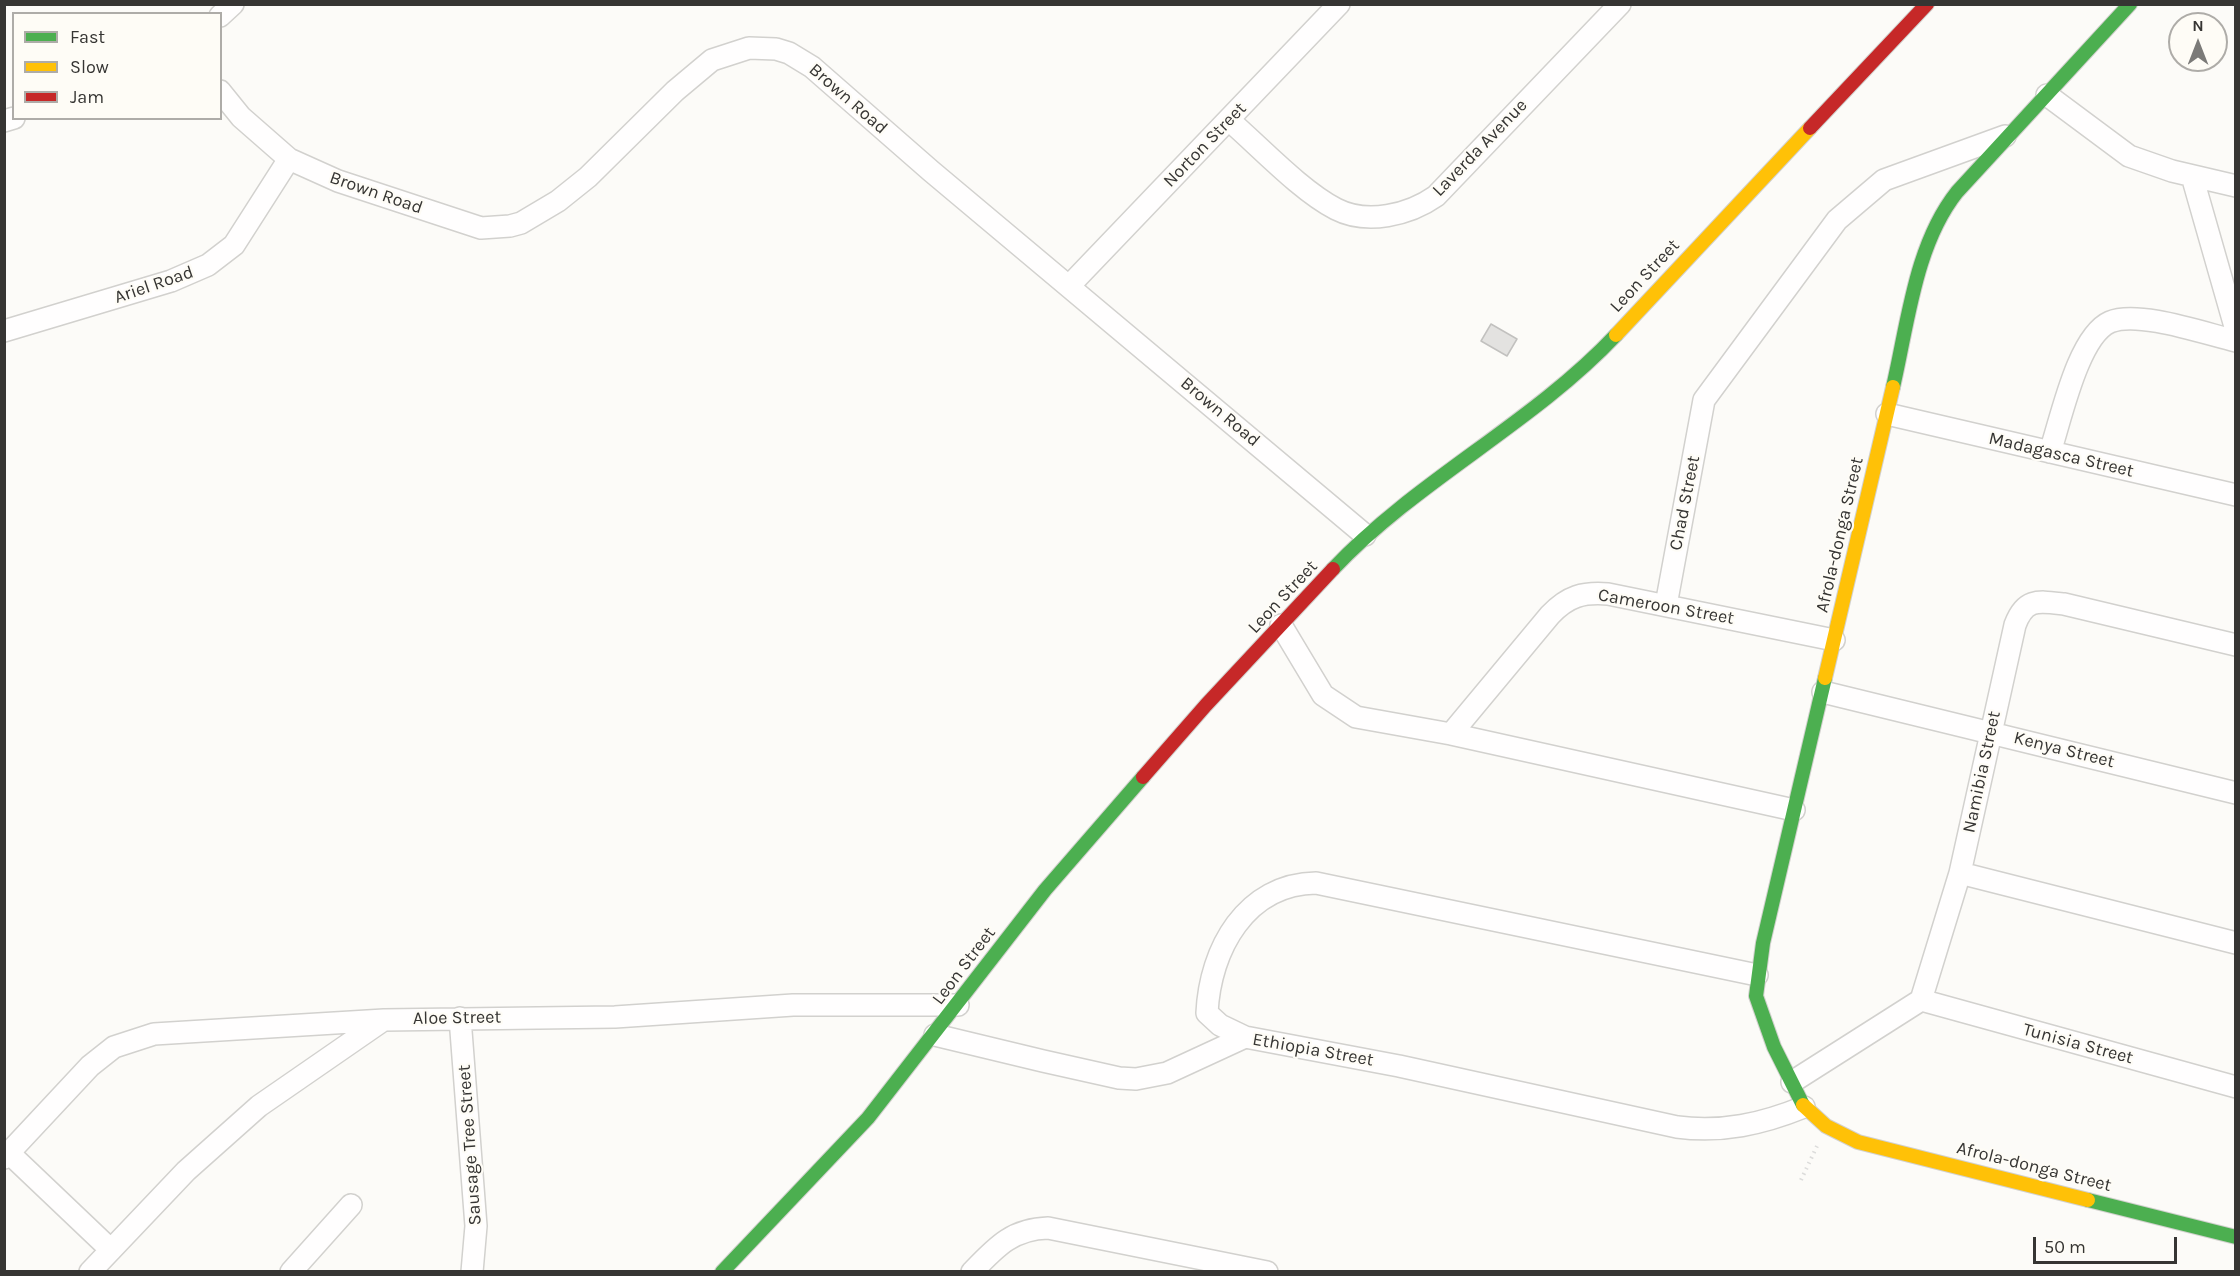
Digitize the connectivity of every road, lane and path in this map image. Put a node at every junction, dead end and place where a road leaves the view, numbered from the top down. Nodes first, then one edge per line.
1 (1339, 4) edge
2 (1620, 4) edge
3 (1927, 4) edge
4 (2130, 4) edge
5 (222, 93) edge
6 (2047, 95) junction
7 (1230, 121) junction
8 (2012, 133) junction
9 (290, 159) junction
10 (2192, 176) junction
11 (2235, 186) edge
12 (1070, 285) junction
13 (2235, 330) edge
14 (4, 331) edge
15 (2235, 341) edge
16 (1887, 414) junction
17 (2050, 452) junction
18 (2235, 495) edge
19 (1365, 535) junction
20 (1666, 605) junction
21 (1281, 625) junction
22 (1834, 640) junction
23 (2235, 645) edge
24 (1822, 692) junction
25 (1990, 732) junction
26 (1451, 734) junction
27 (2235, 793) edge
28 (1794, 810) junction
29 (1960, 873) junction
30 (2235, 943) edge
31 (1757, 975) junction
32 (1921, 1000) junction
33 (958, 1005) junction
34 (460, 1018) junction
35 (384, 1020) junction
36 (935, 1035) junction
37 (1245, 1037) junction
38 (1792, 1082) junction
39 (2235, 1087) edge
40 (1804, 1107) junction
41 (1826, 1126) junction
42 (7, 1156) edge
43 (1801, 1180) dead end
44 (351, 1205) dead end
45 (2235, 1237) edge
46 (111, 1250) junction
47 (90, 1272) edge
48 (291, 1272) edge
49 (472, 1272) edge
50 (722, 1272) edge
51 (972, 1272) edge
52 (1267, 1272) edge

1 - 7 street, Norton Street
2 - 7 street, Laverda Avenue
3 - 19 street, Leon Street
4 - 6 street, Afrola-donga Street
5 - 9 street, Brown Road
6 - 8 street, Afrola-donga Street
6 - 10 street
7 - 12 street, Norton Street
8 - 16 street, Afrola-donga Street
8 - 20 street, Chad Street
9 - 12 street, Brown Road
9 - 14 street, Ariel Road
10 - 11 street
10 - 13 street
12 - 19 street, Brown Road
15 - 17 street
16 - 17 street, Madagasca Street
16 - 22 street, Afrola-donga Street
17 - 18 street, Madagasca Street
19 - 21 street, Leon Street
20 - 22 street, Cameroon Street
20 - 26 street, Cameroon Street
21 - 26 street
21 - 33 street, Leon Street
22 - 24 street, Afrola-donga Street
23 - 25 street, Namibia Street
24 - 25 street, Kenya Street
24 - 28 street, Afrola-donga Street
25 - 27 street, Kenya Street
25 - 29 street, Namibia Street
26 - 28 street
28 - 31 street, Afrola-donga Street
29 - 30 street
29 - 32 street, Namibia Street
31 - 37 street, Ethiopia Street
31 - 38 street, Afrola-donga Street
32 - 38 street
32 - 39 street, Tunisia Street
33 - 34 street, Aloe Street
33 - 36 street, Leon Street
34 - 35 street, Aloe Street
34 - 49 street, Sausage Tree Street
35 - 42 street, Aloe Street
35 - 46 street
36 - 37 street
36 - 50 street, Leon Street
37 - 40 street, Ethiopia Street
38 - 40 street, Afrola-donga Street
40 - 41 street, Afrola-donga Street
41 - 43 path
41 - 45 street, Afrola-donga Street
42 - 46 street
44 - 48 street
46 - 47 street
51 - 52 street

